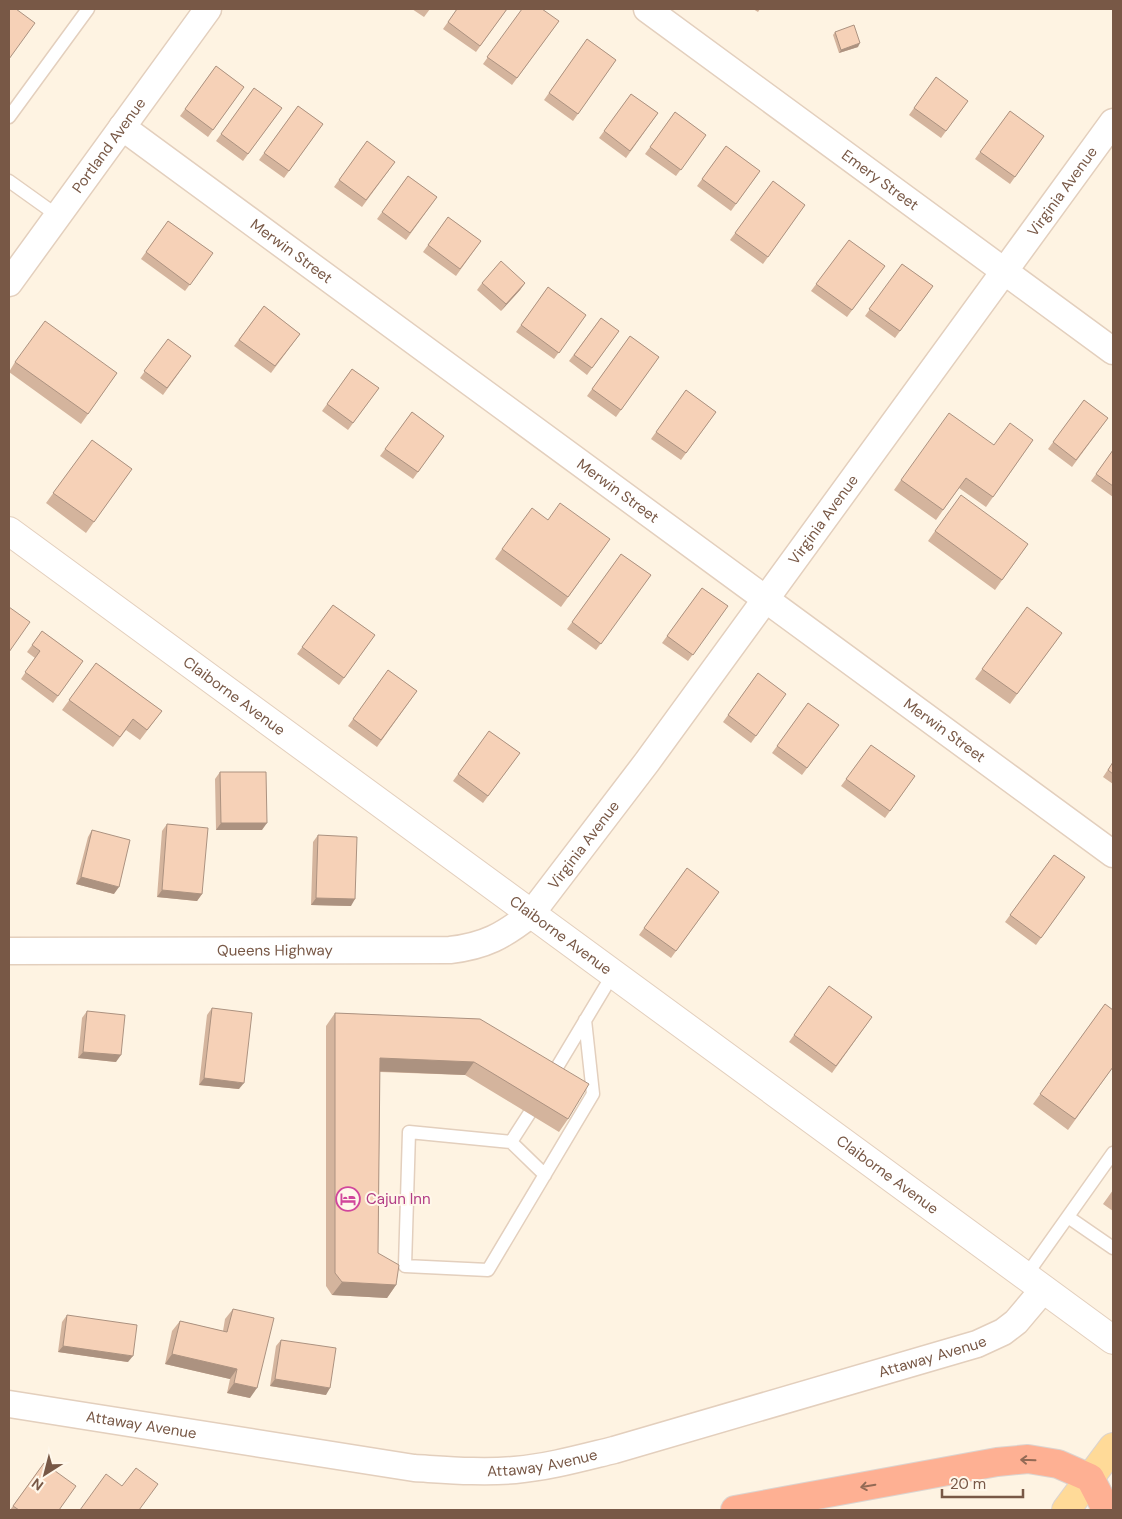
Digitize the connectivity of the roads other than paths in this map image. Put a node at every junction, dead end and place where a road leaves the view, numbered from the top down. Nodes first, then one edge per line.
1 (88, 9) edge
2 (208, 9) edge
3 (647, 9) edge
4 (9, 117) edge
5 (1113, 122) edge
6 (122, 128) junction
7 (9, 181) edge
8 (58, 216) junction
9 (1004, 271) junction
10 (9, 283) edge
11 (1113, 350) edge
12 (9, 531) edge
13 (765, 599) junction
14 (1113, 854) edge
15 (531, 914) junction
16 (9, 951) edge
17 (612, 974) junction
18 (585, 1020) junction
19 (550, 1079) edge
20 (529, 1114) edge
21 (512, 1142) junction
22 (1113, 1153) edge
23 (545, 1175) junction
24 (1068, 1217) junction
25 (1113, 1248) edge
26 (1034, 1283) junction
27 (1113, 1340) edge
28 (9, 1404) edge
29 (1113, 1448) edge
30 (1090, 1478) junction
31 (736, 1510) edge
32 (1066, 1510) edge
33 (1104, 1510) edge

1 - 4 lane
2 - 6 street, Portland Avenue
3 - 9 street, Emery Street
5 - 9 street, Virginia Avenue
6 - 8 street, Portland Avenue
6 - 13 street, Merwin Street
7 - 8 lane
8 - 10 street, Portland Avenue
9 - 11 street, Emery Street
9 - 13 street, Virginia Avenue
12 - 15 street, Claiborne Avenue
13 - 14 street, Merwin Street
13 - 15 street, Virginia Avenue
15 - 16 street, Queens Highway
15 - 17 street, Claiborne Avenue
17 - 18 lane
17 - 26 street, Claiborne Avenue
18 - 19 lane
18 - 23 lane
20 - 21 lane
21 - 23 lane
21 - 23 lane
22 - 24 lane
24 - 25 lane
24 - 26 lane
26 - 27 street, Claiborne Avenue
26 - 28 street, Attaway Avenue
29 - 30 main road
30 -> 31 highway
30 - 32 main road
30 - 33 highway

